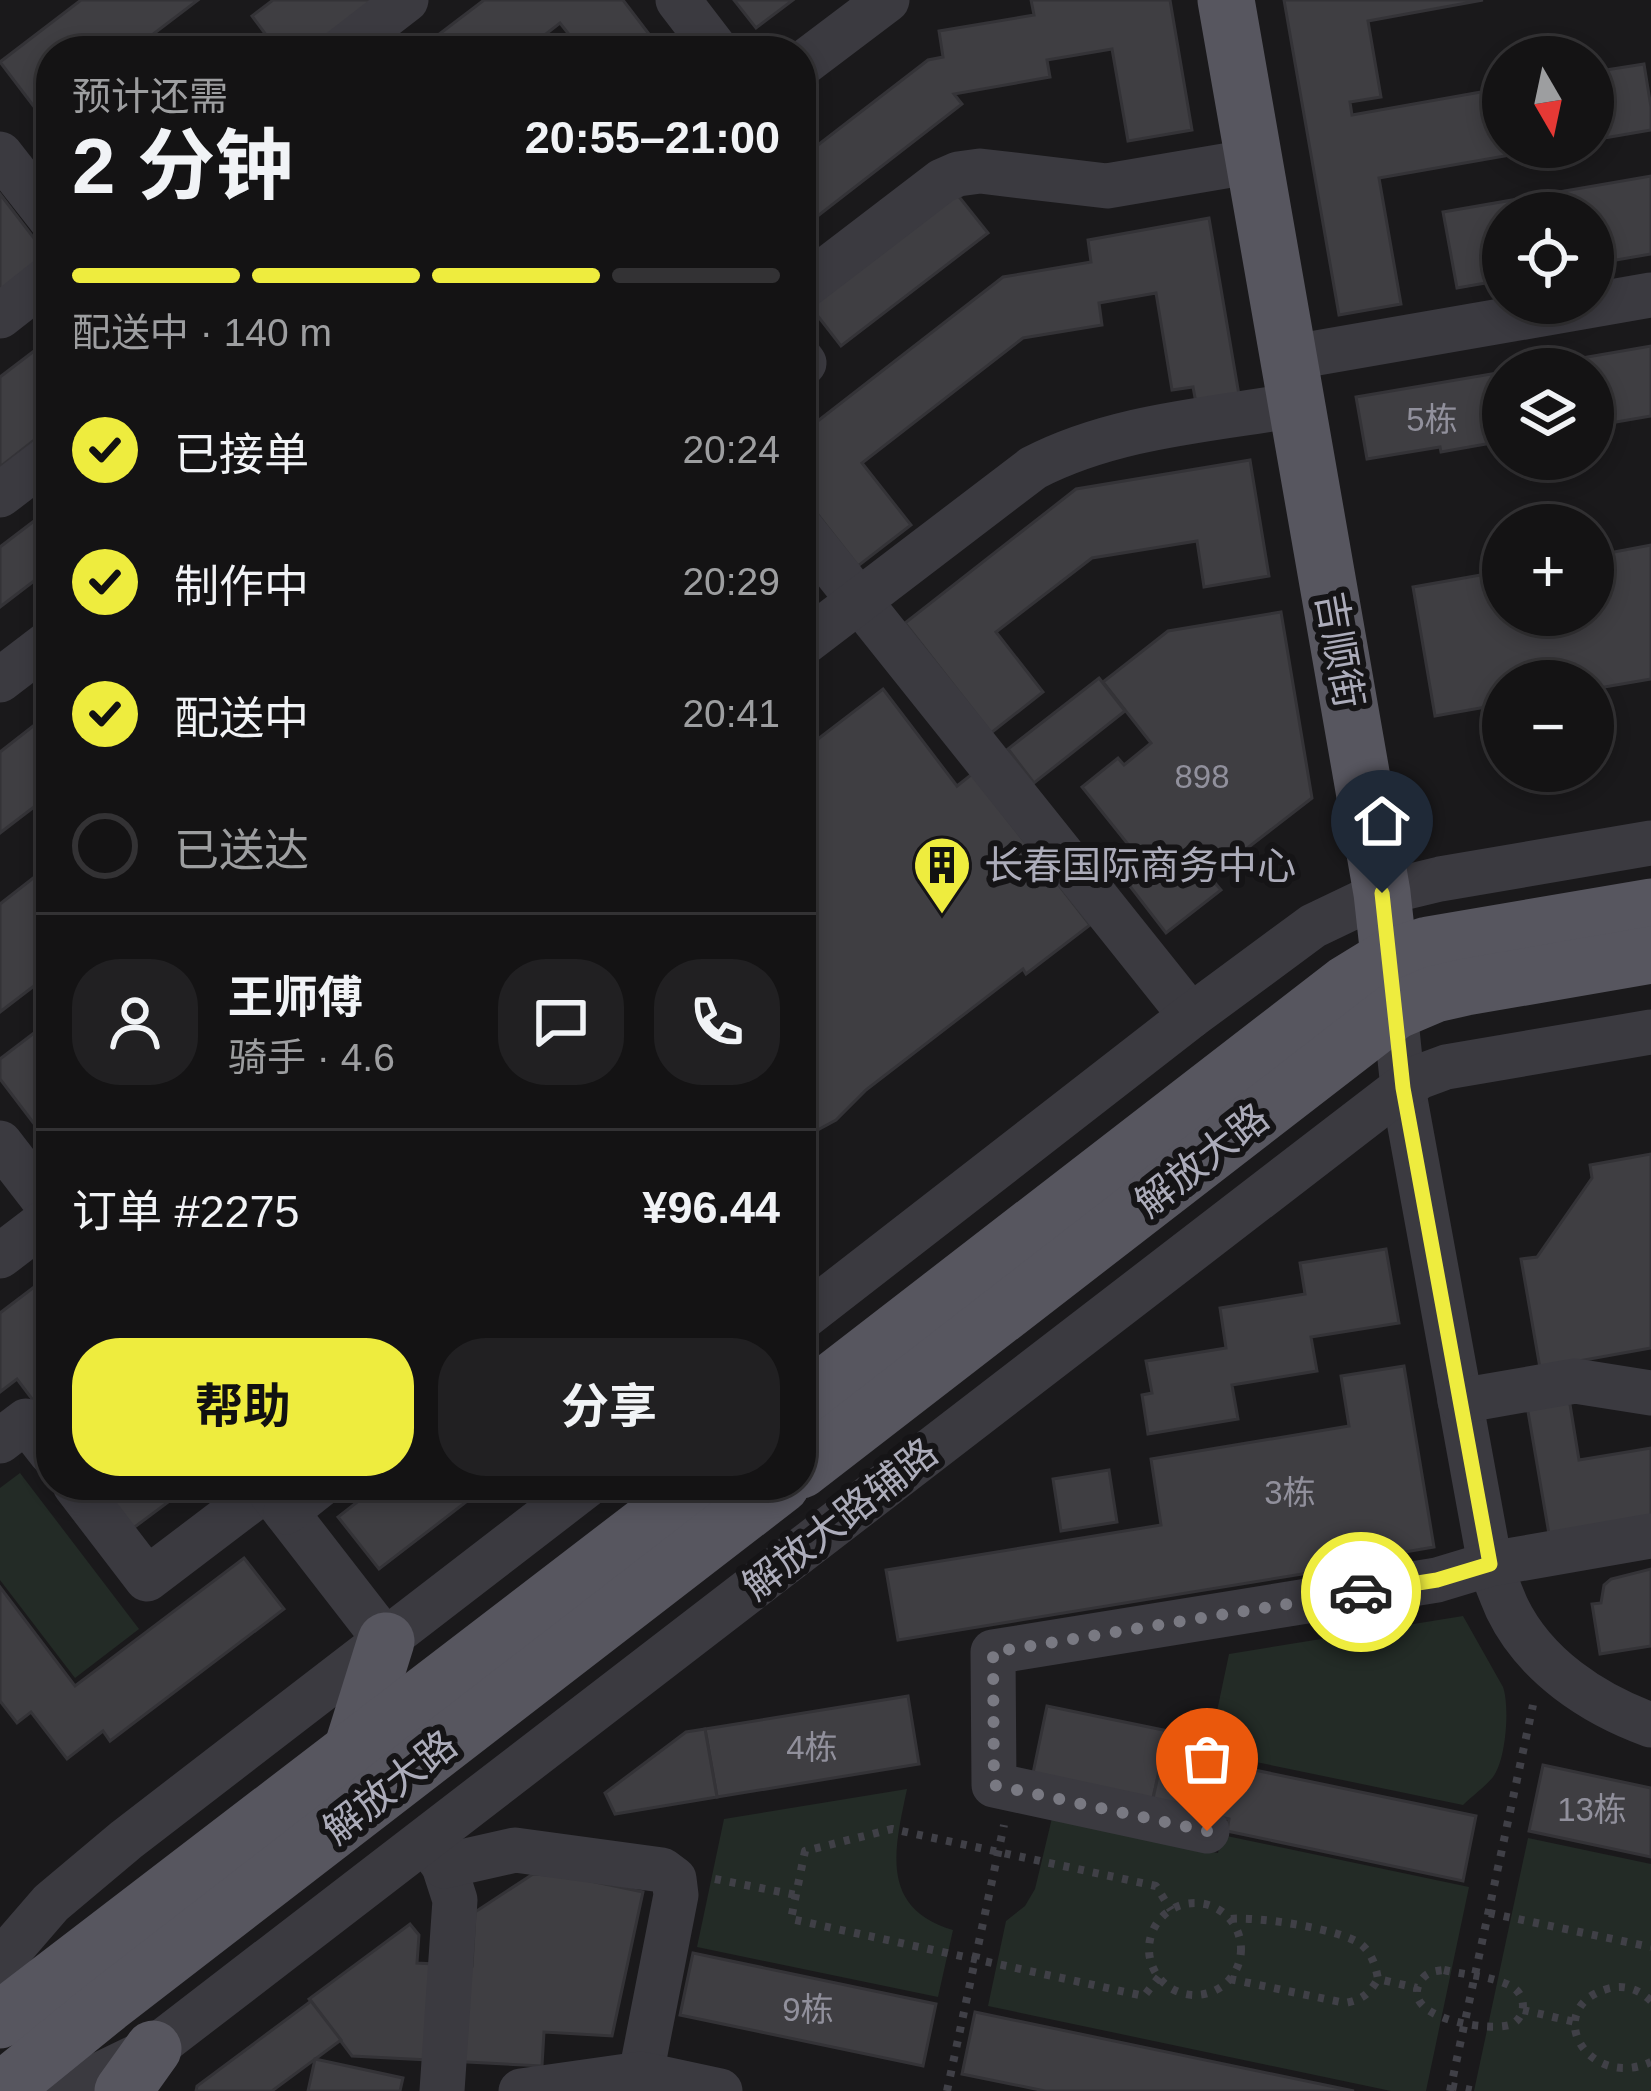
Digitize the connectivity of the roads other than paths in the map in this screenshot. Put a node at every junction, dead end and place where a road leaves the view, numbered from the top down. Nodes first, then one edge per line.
1 (406, 0) edge
2 (678, 0) edge
3 (1226, 0) edge
4 (861, 8) edge
5 (359, 36) edge
6 (706, 36) edge
7 (816, 51) edge
8 (0, 154) edge
9 (1254, 161) junction
10 (36, 200) edge
11 (816, 278) edge
12 (36, 288) edge
13 (1651, 296) edge
14 (0, 316) edge
15 (1293, 382) junction
16 (36, 467) edge
17 (0, 495) edge
18 (816, 547) edge
19 (859, 601) junction
20 (816, 633) edge
21 (36, 652) edge
22 (0, 680) edge
23 (1651, 843) edge
24 (1382, 893) junction
25 (1651, 907) edge
26 (1651, 955) edge
27 (1392, 984) junction
28 (1191, 1016) junction
29 (1651, 1032) edge
30 (1403, 1088) junction
31 (0, 1143) edge
32 (36, 1192) edge
33 (36, 1226) edge
34 (0, 1256) edge
35 (816, 1307) edge
36 (816, 1393) edge
37 (1651, 1393) edge
38 (1460, 1401) junction
39 (36, 1434) edge
40 (0, 1441) edge
41 (816, 1457) edge
42 (86, 1500) edge
43 (273, 1500) edge
44 (289, 1500) edge
45 (568, 1500) edge
46 (679, 1500) edge
47 (762, 1500) edge
48 (1651, 1536) edge
49 (1490, 1564) junction
50 (386, 1642) junction
51 (1651, 1725) edge
52 (352, 1753) junction
53 (1207, 1831) dead end
54 (435, 1853) junction
55 (0, 1962) edge
56 (0, 2020) edge
57 (138, 2070) edge
58 (640, 2074) junction
59 (1, 2091) edge
60 (66, 2091) edge
61 (442, 2091) edge
62 (521, 2091) edge
63 (720, 2091) edge

1 - 5 street
2 - 6 street
3 - 9 main road, 吉顺街
4 - 7 street
8 - 10 street
9 - 11 street
9 - 15 main road, 吉顺街
12 - 14 street
13 - 15 street
15 - 19 street
15 - 24 main road, 吉顺街
16 - 17 street
18 - 19 street
19 - 20 street
19 - 28 street
21 - 22 street
23 - 24 street
24 - 27 main road, 吉顺街
24 - 28 street
25 - 27 main road, 解放大路
26 - 27 main road, 解放大路
27 - 30 street, 吉顺街
27 - 36 main road, 解放大路
27 - 41 main road, 解放大路
28 - 35 street
29 - 30 street, 解放大路辅路
30 - 38 street, 吉顺街
30 - 54 street, 解放大路辅路
31 - 32 street
33 - 34 street
37 - 38 street
38 - 49 street, 吉顺街
39 - 40 street
42 - 43 street
44 - 50 street
45 - 50 street
46 - 52 main road, 解放大路
47 - 59 main road, 解放大路
48 - 49 street
49 - 51 street, 吉顺街
49 - 53 street
50 - 52 main road
50 - 55 street
52 - 56 main road, 解放大路
54 - 57 street, 解放大路辅路
54 - 58 street
54 - 61 street
57 - 60 street, 解放大路辅路
58 - 62 street
58 - 63 street

